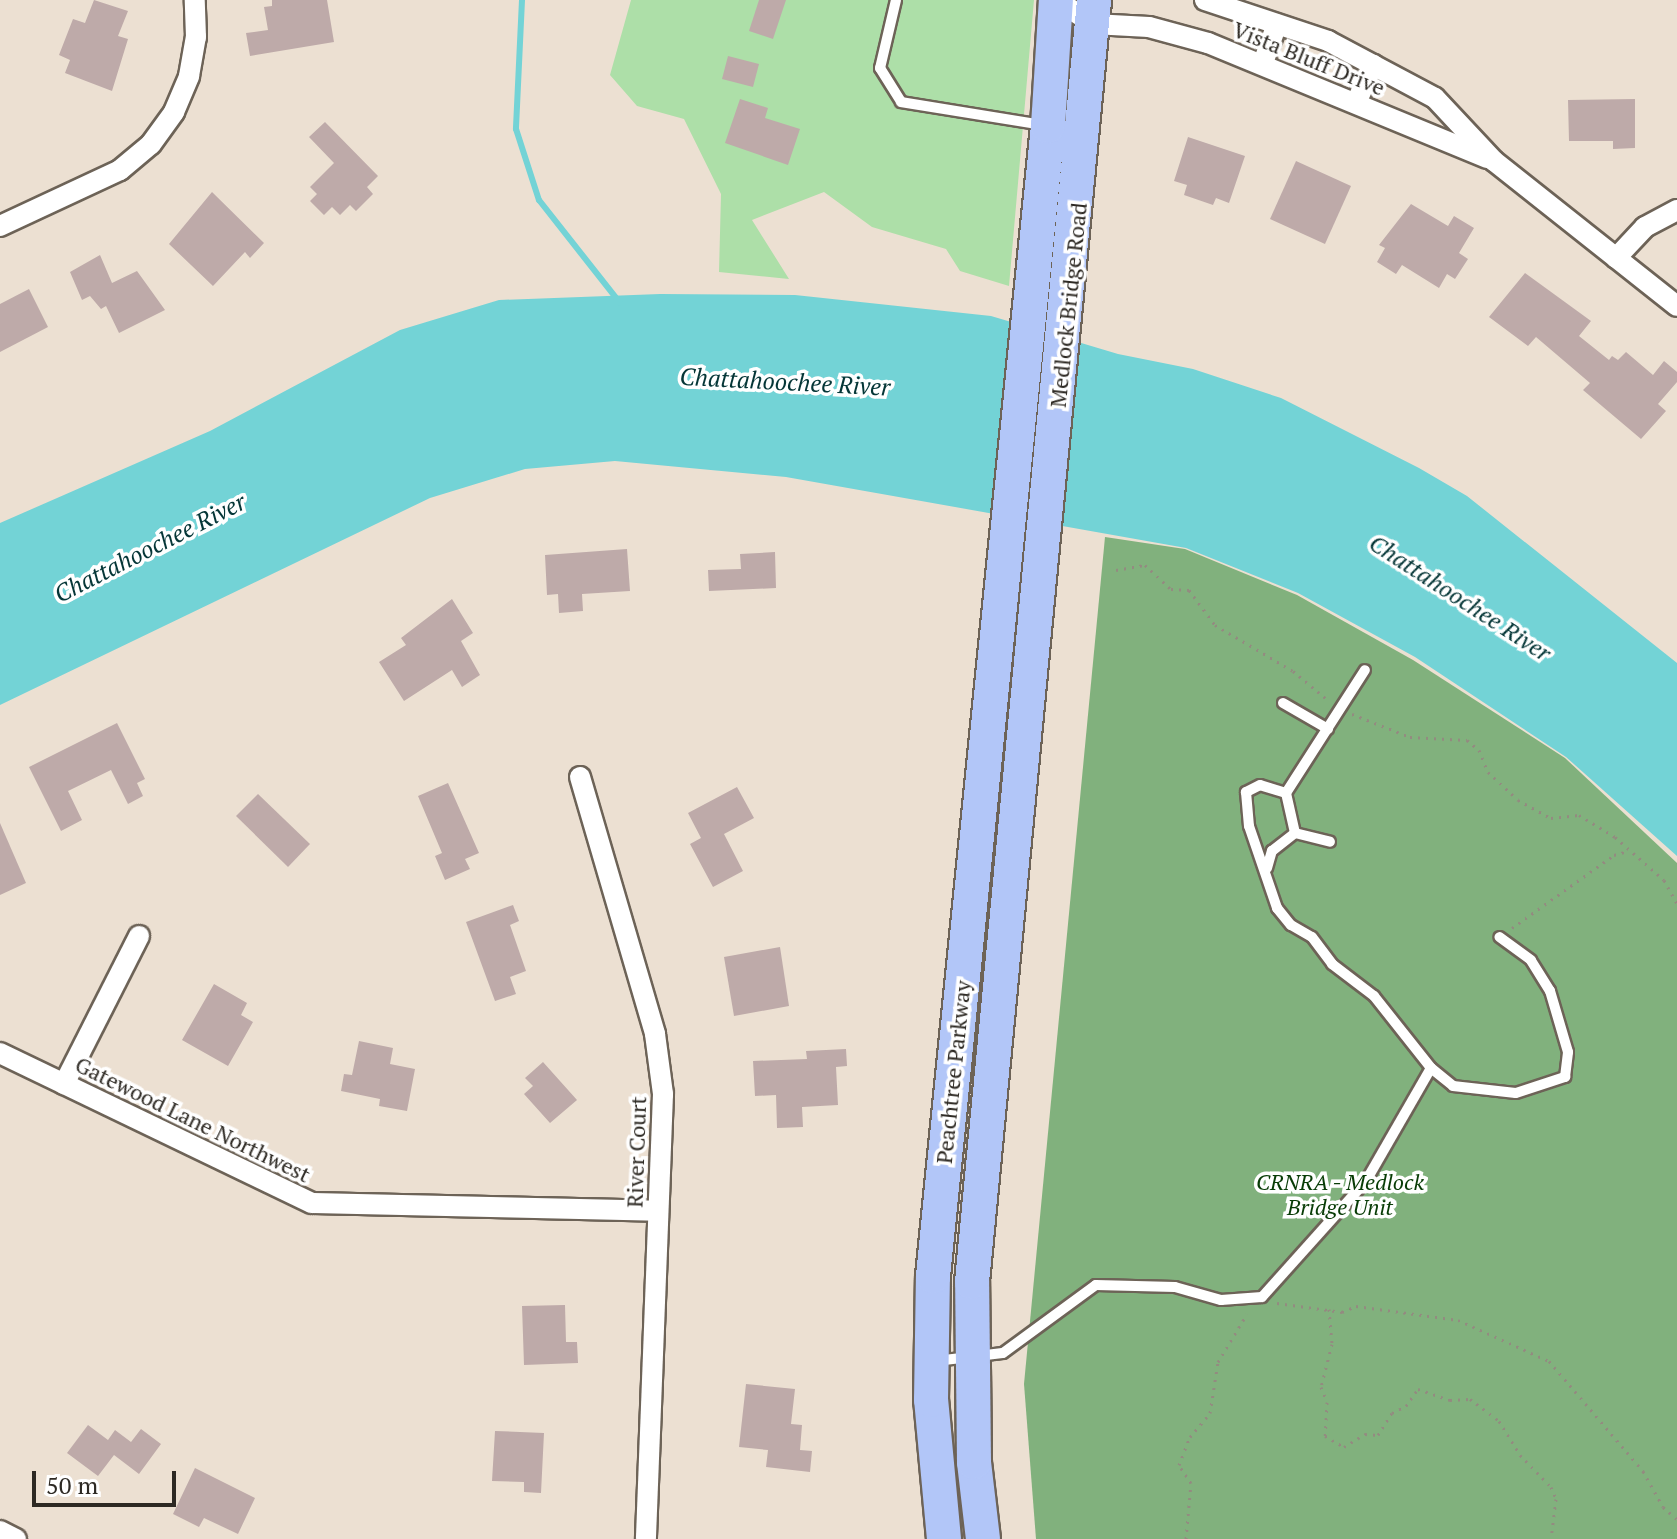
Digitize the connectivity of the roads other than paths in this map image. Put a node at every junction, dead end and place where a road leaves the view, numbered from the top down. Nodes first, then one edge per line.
1 (195, 0) edge
2 (896, 0) edge
3 (1056, 0) edge
4 (1205, 0) edge
5 (1093, 12) edge
6 (1277, 24) junction
7 (1263, 63) junction
8 (1373, 65) junction
9 (1356, 103) junction
10 (1048, 126) junction
11 (1494, 161) junction
12 (1677, 210) edge
13 (0, 226) edge
14 (1616, 258) junction
15 (1677, 306) edge
16 (999, 606) joint
17 (1038, 610) joint
18 (1365, 670) dead end
19 (1283, 703) dead end
20 (1328, 729) junction
21 (580, 777) dead end
22 (1286, 793) junction
23 (1295, 833) junction
24 (1330, 842) dead end
25 (1267, 868) junction
26 (139, 936) dead end
27 (1499, 937) road end
28 (0, 1053) edge
29 (1431, 1068) junction
30 (64, 1084) junction
31 (658, 1211) junction
32 (970, 1360) junction
33 (930, 1362) junction
34 (0, 1531) edge
35 (16, 1539) edge
36 (646, 1539) edge
37 (944, 1539) edge
38 (983, 1539) edge

1 - 13 street
2 - 10 lane
3 - 5 street
3 - 10 highway, Medlock Bridge Road
4 - 6 street, Vista Bluff Drive
5 - 7 street, Vista Bluff Drive
5 - 17 highway, Medlock Bridge Road
6 - 7 street
6 - 8 street, Vista Bluff Drive
7 - 9 street, Vista Bluff Drive
8 - 9 street
8 - 11 street, Vista Bluff Drive
9 - 11 street, Vista Bluff Drive
10 - 16 highway, Medlock Bridge Road
11 - 14 street, Vista Bluff Drive
12 - 14 street
14 - 15 street, Vista Bluff Drive
16 - 33 highway, Peachtree Parkway
17 - 32 highway, Peachtree Parkway
18 - 20 lane
19 - 20 lane
20 - 22 lane
21 - 31 street, River Court
22 - 23 lane
22 - 25 lane
23 - 24 lane
23 - 25 lane
25 - 29 lane
26 - 30 street
27 - 29 lane
28 - 30 street, Gatewood Lane Northwest
29 - 32 lane
30 - 31 street, Gatewood Lane Northwest
31 - 36 street, River Court
32 - 33 lane
32 - 38 highway, Peachtree Parkway
33 - 37 highway, Peachtree Parkway
34 - 35 street

